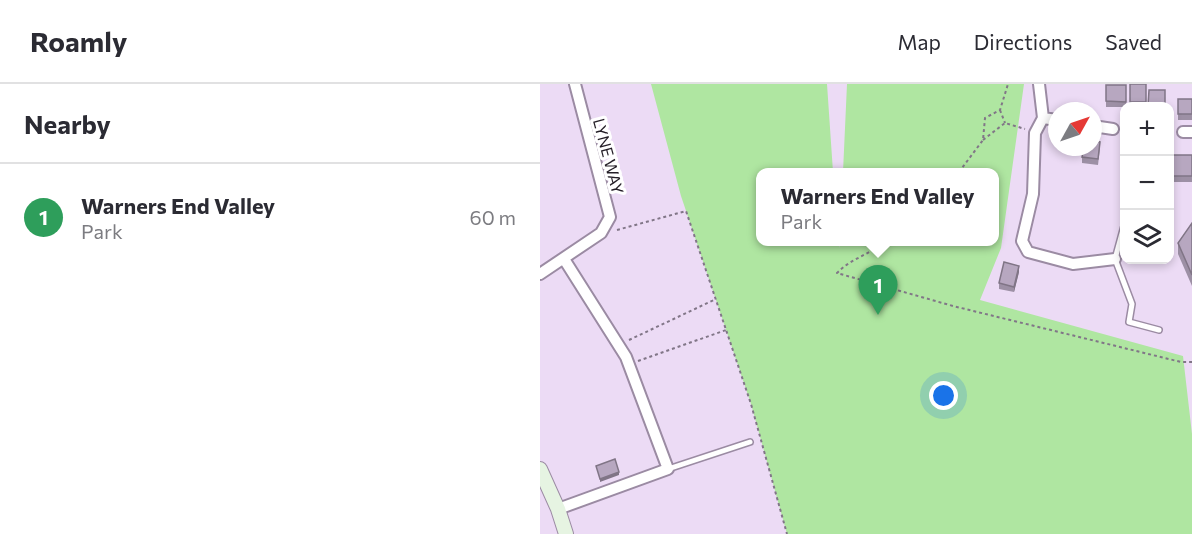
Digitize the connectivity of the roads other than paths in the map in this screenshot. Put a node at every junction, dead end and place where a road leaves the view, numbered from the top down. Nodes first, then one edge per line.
1 (575, 84) edge
2 (1039, 84) edge
3 (1043, 118) junction
4 (1048, 119) edge
5 (1102, 127) edge
6 (1113, 129) dead end
7 (1120, 242) edge
8 (564, 259) junction
9 (1115, 259) junction
10 (540, 274) edge
11 (1159, 330) dead end
12 (750, 442) dead end
13 (540, 469) edge
14 (668, 469) junction
15 (558, 509) junction
16 (566, 534) edge

1 - 8 street, LYNE WAY
2 - 3 street
3 - 4 street
3 - 9 street
5 - 6 street
7 - 9 lane
8 - 10 street
8 - 14 street
9 - 11 lane
12 - 14 lane
13 - 15 street
14 - 15 street
15 - 16 street

